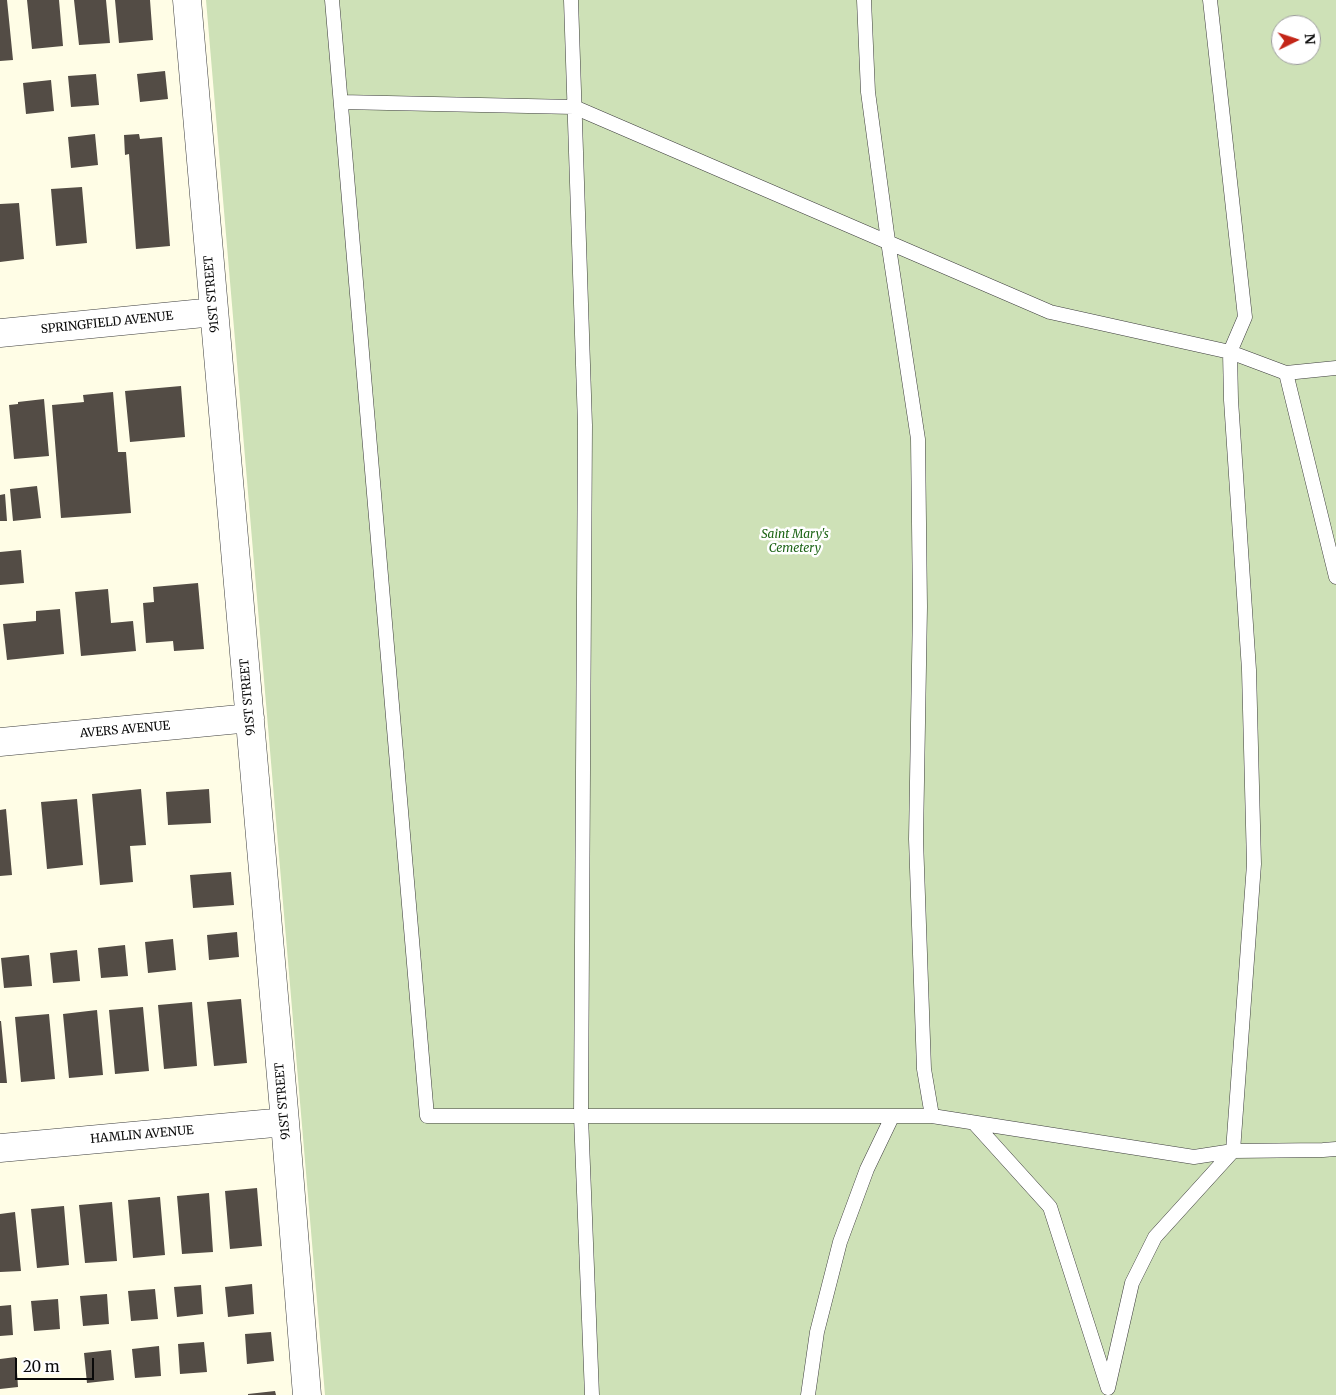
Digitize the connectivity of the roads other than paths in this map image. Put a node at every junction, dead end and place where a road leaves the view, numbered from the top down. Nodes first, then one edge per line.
1 (187, 0) edge
2 (332, 0) edge
3 (571, 0) edge
4 (864, 0) edge
5 (1210, 0) edge
6 (341, 102) junction
7 (574, 108) junction
8 (888, 241) junction
9 (214, 312) junction
10 (0, 333) edge
11 (1230, 352) junction
12 (1336, 368) edge
13 (1286, 373) junction
14 (1336, 578) edge
15 (250, 718) junction
16 (0, 742) edge
17 (581, 1116) junction
18 (932, 1116) junction
19 (892, 1117) junction
20 (285, 1122) junction
21 (975, 1124) junction
22 (0, 1148) edge
23 (1234, 1151) junction
24 (1332, 1151) edge
25 (1109, 1391) edge
26 (307, 1395) edge
27 (592, 1395) edge
28 (808, 1395) edge

1 - 9 street, 91ST STREET
2 - 6 lane
3 - 7 lane
4 - 8 lane
5 - 11 lane
6 - 7 lane
6 - 17 lane
7 - 8 lane
7 - 17 lane
8 - 11 lane
8 - 18 lane
9 - 10 street, SPRINGFIELD AVENUE
9 - 15 street, 91ST STREET
11 - 13 lane
11 - 23 lane
12 - 13 lane
13 - 14 lane
15 - 16 street, AVERS AVENUE
15 - 20 street, 91ST STREET
17 - 19 lane
17 - 27 lane
18 - 19 lane
18 - 21 lane
19 - 28 lane
20 - 22 street, HAMLIN AVENUE
20 - 26 street, 91ST STREET
21 - 23 lane
21 - 25 lane
23 - 24 lane
23 - 25 lane

